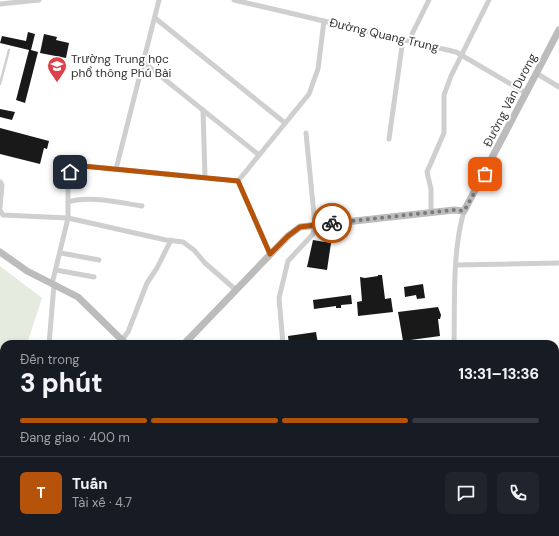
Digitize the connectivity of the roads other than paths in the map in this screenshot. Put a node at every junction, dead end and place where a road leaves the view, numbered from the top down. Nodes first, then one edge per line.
1 (39, 0) edge
2 (159, 0) edge
3 (234, 0) edge
4 (429, 0) edge
5 (489, 0) edge
6 (0, 4) edge
7 (154, 18) junction
8 (324, 21) junction
9 (559, 30) edge
10 (403, 38) junction
11 (409, 40) junction
12 (9, 50) dead end
13 (462, 56) junction
14 (143, 62) junction
15 (2, 71) edge
16 (536, 73) junction
17 (0, 84) edge
18 (559, 87) edge
19 (526, 93) junction
20 (203, 110) junction
21 (285, 123) junction
22 (306, 133) dead end
23 (389, 139) dead end
24 (259, 155) junction
25 (116, 169) junction
26 (205, 177) junction
27 (238, 181) junction
28 (0, 182) edge
29 (68, 202) junction
30 (142, 206) dead end
31 (0, 207) edge
32 (0, 210) edge
33 (464, 211) junction
34 (431, 212) junction
35 (68, 218) junction
36 (315, 225) junction
37 (170, 240) junction
38 (0, 252) edge
39 (61, 253) junction
40 (270, 254) junction
41 (99, 260) dead end
42 (559, 263) edge
43 (456, 265) junction
44 (56, 270) junction
45 (94, 277) dead end
46 (53, 285) junction
47 (236, 290) junction
48 (49, 340) edge
49 (122, 340) edge
50 (125, 340) edge
51 (188, 340) edge
52 (283, 340) edge
53 (454, 340) edge

1 - 6 street
2 - 7 street
3 - 8 street, Đường Quang Trung
4 - 11 street
5 - 13 street
7 - 14 street
7 - 21 street
8 - 10 street, Đường Quang Trung
8 - 21 street
9 - 16 street, Đường Vân Dương
10 - 11 street, Đường Quang Trung
10 - 23 street
11 - 13 street, Đường Quang Trung
12 - 15 lane
13 - 19 street, Đường Quang Trung
13 - 34 street
14 - 20 street
14 - 25 street
15 - 17 lane
16 - 18 street
16 - 19 street, Đường Vân Dương
19 - 33 street, Đường Vân Dương
20 - 24 street
20 - 26 street
21 - 24 street
22 - 36 street
24 - 27 street
25 - 26 street
25 - 29 street
26 - 27 street
27 - 40 street
28 - 31 street
29 - 30 street
29 - 35 street
32 - 35 street
33 - 34 street
33 - 43 street, Đường Vân Dương
34 - 36 street
35 - 37 street
35 - 39 street
36 - 40 street
36 - 52 street
37 - 47 street
37 - 50 street
38 - 46 street
39 - 41 street
39 - 44 street
40 - 47 street
42 - 43 street
43 - 53 street, Đường Vân Dương
44 - 45 street
44 - 46 street
46 - 48 street
46 - 49 street
47 - 51 street

